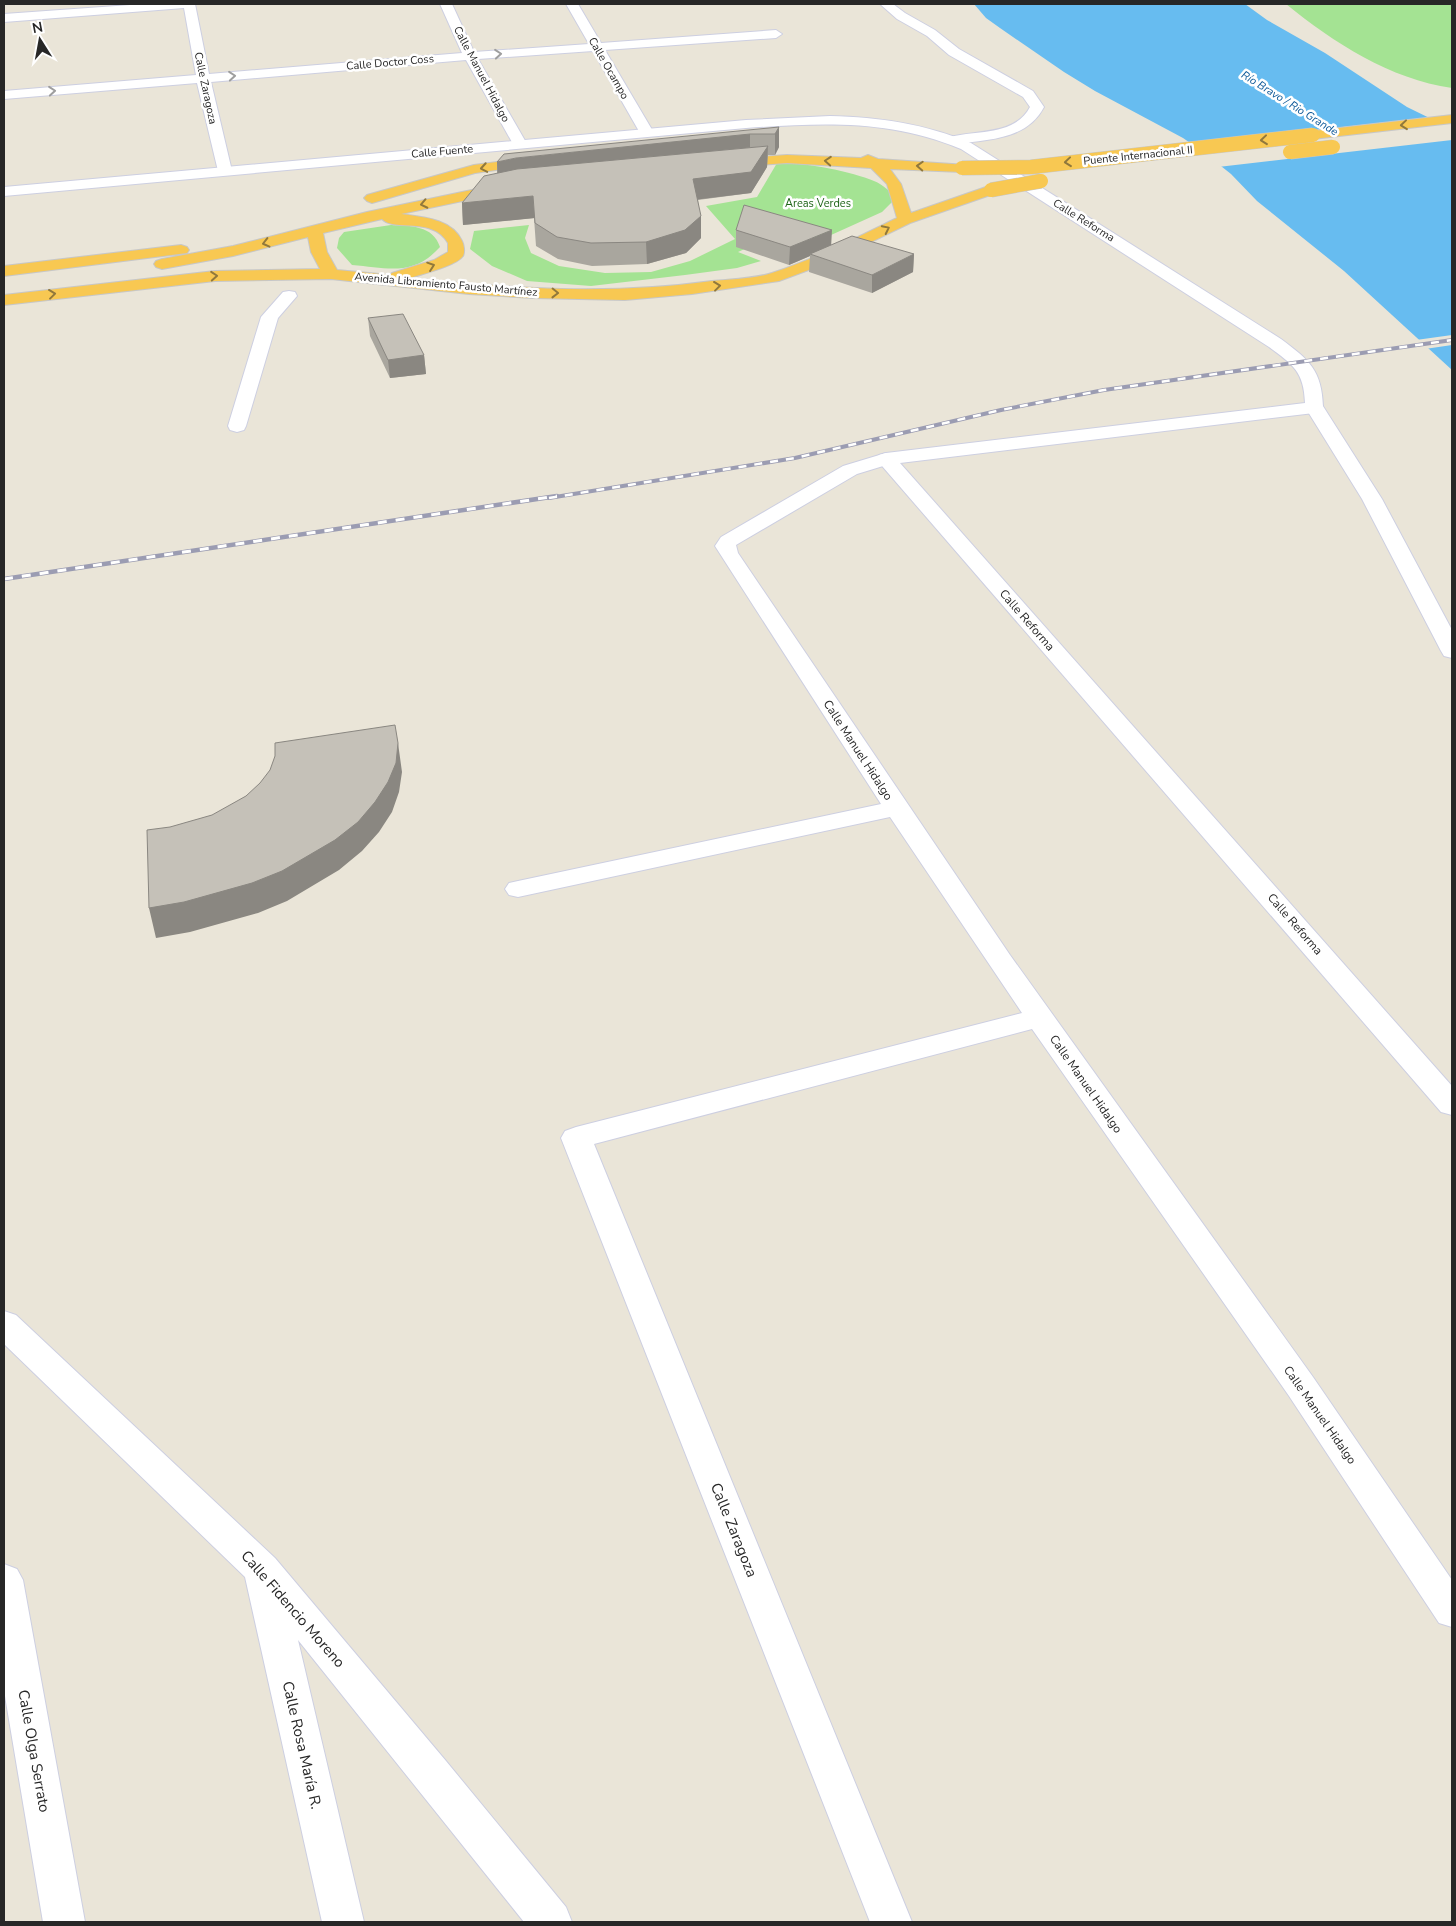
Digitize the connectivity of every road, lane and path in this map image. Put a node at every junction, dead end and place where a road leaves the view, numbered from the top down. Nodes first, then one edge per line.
1 (189, 4) edge
2 (446, 4) edge
3 (572, 4) edge
4 (886, 4) edge
5 (4, 18) edge
6 (776, 34) dead end
7 (597, 46) junction
8 (470, 56) junction
9 (203, 78) junction
10 (4, 95) edge
11 (1452, 119) edge
12 (880, 122) joint
13 (647, 133) junction
14 (1452, 133) edge
15 (954, 140) junction
16 (520, 144) junction
17 (843, 148) dead end
18 (550, 160) dead end
19 (877, 164) junction
20 (710, 165) edge
21 (225, 171) junction
22 (518, 185) edge
23 (991, 190) joint
24 (4, 192) edge
25 (361, 202) dead end
26 (366, 217) junction
27 (905, 220) junction
28 (316, 222) junction
29 (4, 271) edge
30 (331, 274) junction
31 (384, 280) junction
32 (4, 283) edge
33 (289, 296) dead end
34 (4, 300) edge
35 (1314, 407) junction
36 (237, 426) dead end
37 (886, 459) junction
38 (1452, 651) edge
39 (896, 808) junction
40 (518, 889) dead end
41 (1039, 1018) junction
42 (1452, 1104) edge
43 (4, 1324) edge
44 (262, 1569) junction
45 (4, 1580) edge
46 (1452, 1611) edge
47 (64, 1922) edge
48 (343, 1922) edge
49 (551, 1922) edge
50 (891, 1922) edge

1 - 5 street
1 - 9 street, Calle Zaragoza
2 - 8 street, Calle Manuel Hidalgo
3 - 7 street, Calle Ocampo
4 - 15 street
6 - 7 street, Calle Doctor Coss
8 -> 7 street, Calle Doctor Coss
7 - 13 street, Calle Ocampo
9 -> 8 street, Calle Doctor Coss
8 - 16 street, Calle Manuel Hidalgo
10 -> 9 street, Calle Doctor Coss
9 - 21 street, Calle Zaragoza
11 -> 19 highway, Puente Internacional II, bridge
12 - 13 street, Calle Fuente
12 - 15 street, Calle Reforma
13 - 16 street, Calle Fuente
14 - 23 highway, Puente Internacional II, bridge
15 - 35 street, Calle Reforma
16 - 21 street, Calle Fuente
17 - 19 highway
18 -> 25 highway
19 -> 20 highway
19 - 27 highway
21 - 24 street, Calle Fuente
22 -> 26 highway
23 - 27 highway, Avenida Libramiento Fausto Martínez
26 - 28 highway
31 -> 26 highway
31 -> 27 highway, Avenida Libramiento Fausto Martínez
28 - 29 highway
28 - 30 highway
28 -> 32 highway
30 - 31 highway, Avenida Libramiento Fausto Martínez
34 -> 30 highway, Avenida Libramiento Fausto Martínez
33 - 36 street
35 - 37 street
35 - 38 street
37 - 39 street, Calle Manuel Hidalgo
37 - 42 street, Calle Reforma
39 - 40 street
39 - 41 street, Calle Manuel Hidalgo
41 - 46 street, Calle Manuel Hidalgo
41 - 50 street, Calle Zaragoza
43 - 44 street, Calle Fidencio Moreno
44 - 48 street, Calle Rosa María R.
44 - 49 street, Calle Fidencio Moreno
45 - 47 street, Calle Olga Serrato

